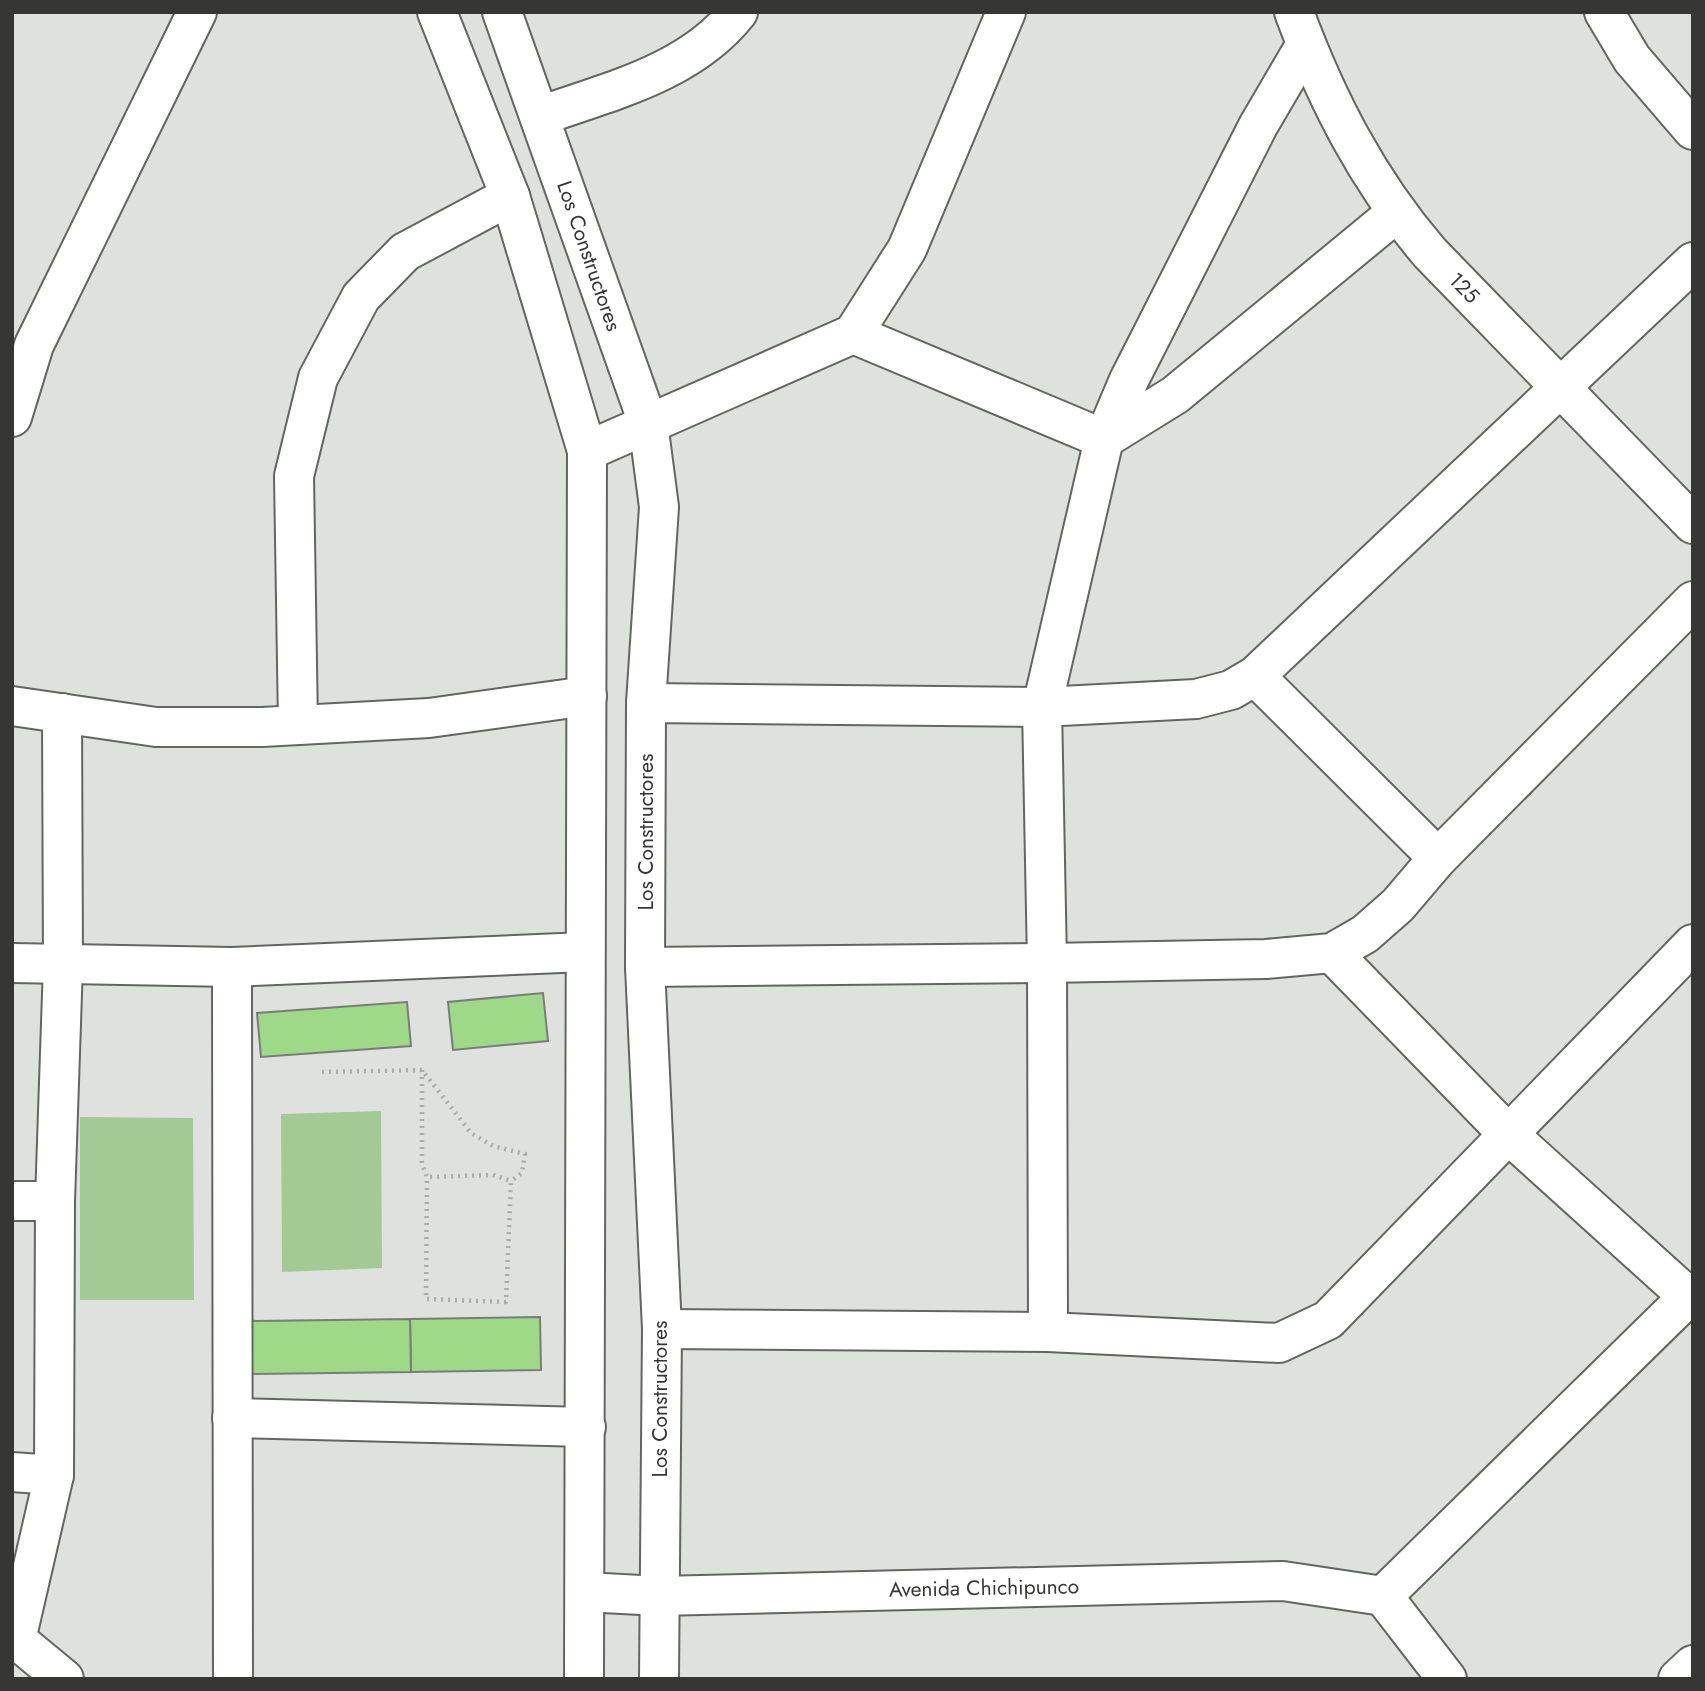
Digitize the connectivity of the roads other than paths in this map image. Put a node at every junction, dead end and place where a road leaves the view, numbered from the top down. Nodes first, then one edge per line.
1 (197, 12) edge
2 (437, 12) edge
3 (502, 12) edge
4 (738, 12) edge
5 (1006, 12) edge
6 (1604, 12) edge
7 (1300, 28) edge
8 (540, 116) junction
9 (1693, 130) edge
10 (510, 195) junction
11 (1395, 213) junction
12 (1693, 262) edge
13 (853, 334) junction
14 (1561, 387) junction
15 (12, 417) edge
16 (648, 423) junction
17 (1104, 439) junction
18 (587, 451) junction
19 (1693, 524) edge
20 (1693, 601) edge
21 (1255, 676) junction
22 (587, 696) junction
23 (646, 703) junction
24 (12, 706) edge
25 (1042, 707) junction
26 (62, 713) junction
27 (298, 725) junction
28 (1438, 858) junction
29 (1693, 944) edge
30 (585, 952) junction
31 (1332, 953) junction
32 (12, 963) edge
33 (1047, 963) junction
34 (63, 964) junction
35 (232, 967) junction
36 (645, 967) junction
37 (1508, 1134) junction
38 (12, 1201) edge
39 (55, 1201) junction
40 (1691, 1297) edge
41 (662, 1329) junction
42 (1048, 1332) junction
43 (232, 1418) junction
44 (586, 1427) junction
45 (12, 1472) edge
46 (54, 1475) junction
47 (585, 1592) junction
48 (659, 1596) junction
49 (1382, 1596) junction
50 (13, 1640) edge
51 (1693, 1665) edge
52 (64, 1679) edge
53 (233, 1679) edge
54 (584, 1679) edge
55 (659, 1679) edge
56 (1447, 1679) edge
57 (1678, 1679) edge

1 - 15 street
2 - 10 street
3 - 8 street, Los Constructores
4 - 8 street
5 - 13 street
6 - 9 street
7 - 11 street, 125
7 - 17 street
8 - 16 street, Los Constructores
10 - 18 street
10 - 27 street
11 - 14 street, 125
11 - 17 street
12 - 14 street
13 - 16 street
13 - 17 street
14 - 19 street, 125
14 - 21 street
16 - 18 street
16 - 23 street, Los Constructores
17 - 25 street
18 - 22 street
20 - 28 street
21 - 25 street
21 - 28 street
22 - 27 street
22 - 30 street
23 - 25 street
23 - 36 street, Los Constructores
24 - 26 street
25 - 33 street
26 - 27 street
26 - 34 street
28 - 31 street
29 - 37 street
30 - 35 street
30 - 44 street
31 - 33 street
31 - 37 street
32 - 34 street
33 - 36 street
33 - 42 street
34 - 35 street
34 - 39 street
35 - 43 street
36 - 41 street, Los Constructores
37 - 40 street
37 - 42 street
38 - 39 street
39 - 46 street
40 - 49 street
41 - 42 street
41 - 48 street, Los Constructores
43 - 44 street
43 - 53 street
44 - 47 street
45 - 46 street
46 - 50 street
47 - 48 street, Avenida Chichipunco
47 - 54 street
48 - 49 street, Avenida Chichipunco
48 - 55 street, Los Constructores
49 - 56 street
50 - 52 street
51 - 57 street

